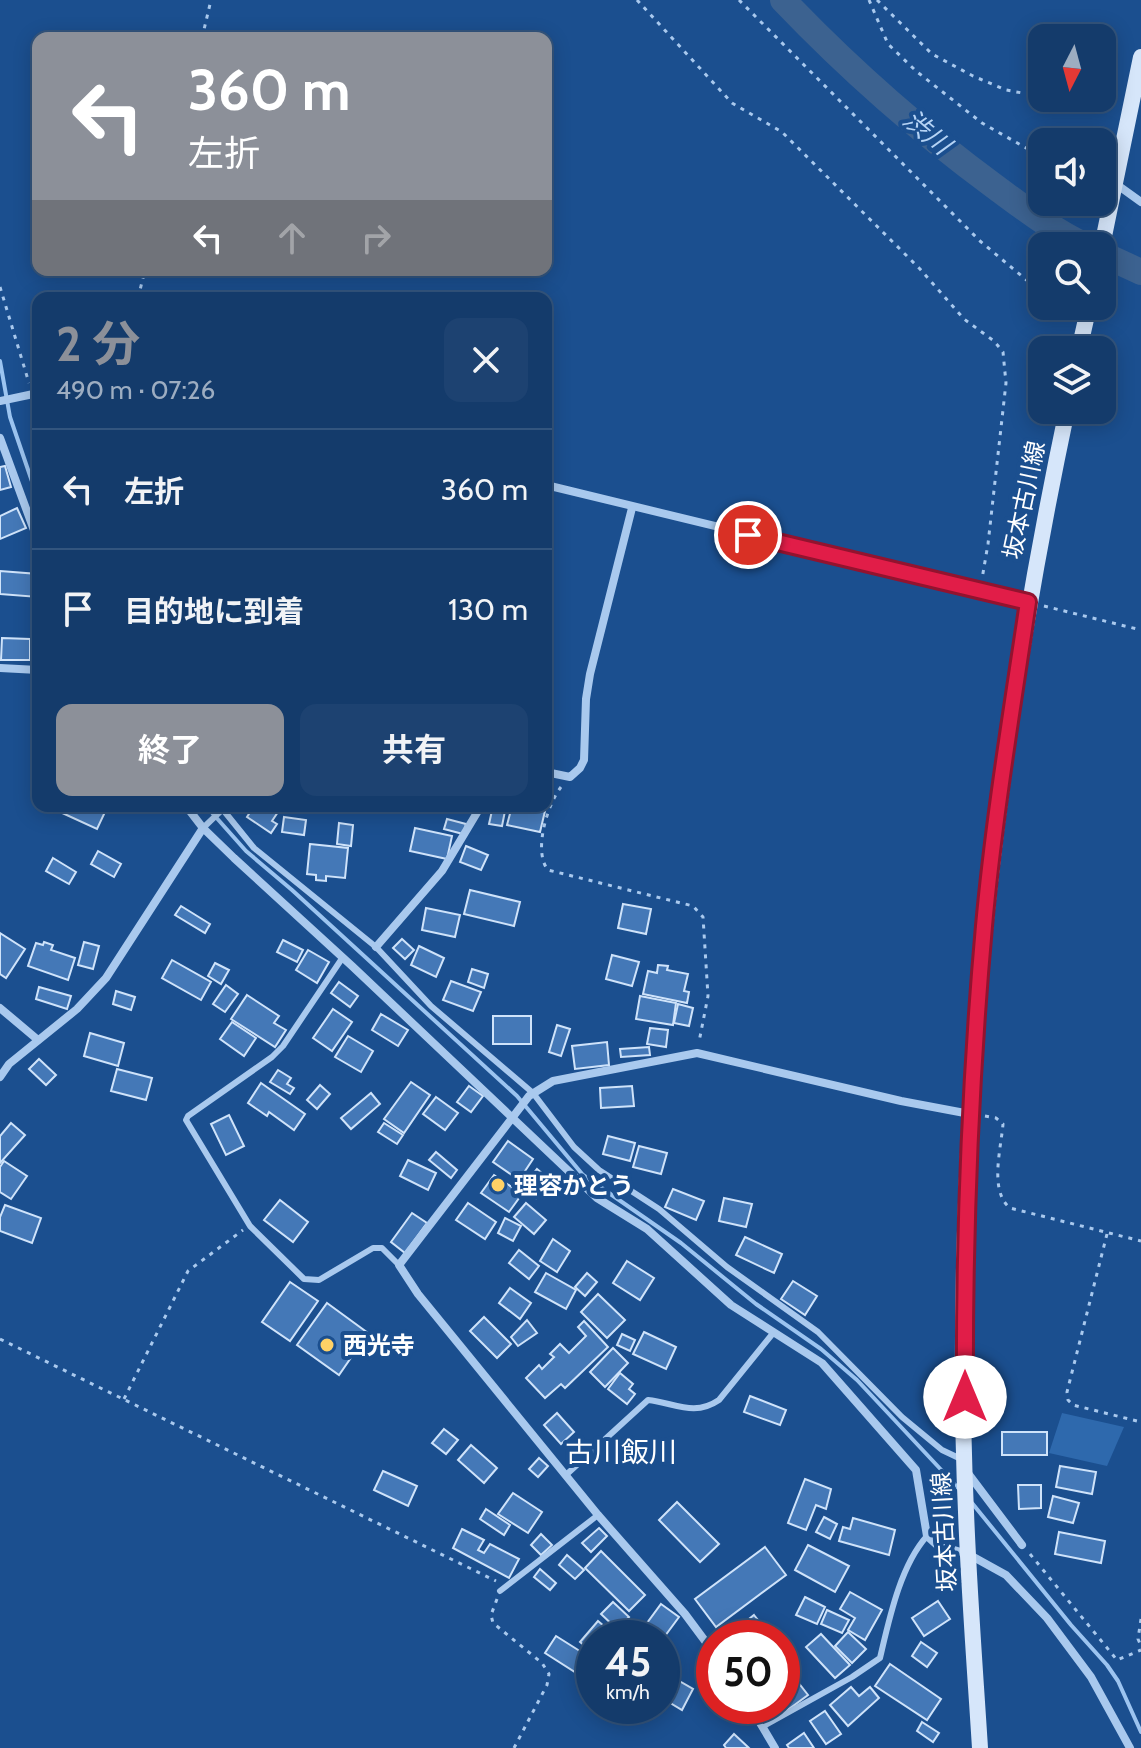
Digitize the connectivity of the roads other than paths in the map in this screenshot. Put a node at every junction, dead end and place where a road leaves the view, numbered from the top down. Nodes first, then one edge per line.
1 (1141, 57) edge
2 (1116, 177) edge
3 (1116, 192) edge
4 (1141, 202) edge
5 (32, 394) edge
6 (0, 401) edge
7 (1064, 424) edge
8 (0, 438) edge
9 (552, 487) edge
10 (632, 508) junction
11 (32, 525) edge
12 (1028, 602) junction
13 (0, 668) edge
14 (32, 670) edge
15 (552, 773) edge
16 (192, 812) edge
17 (218, 812) edge
18 (225, 812) edge
19 (477, 812) edge
20 (206, 826) junction
21 (376, 947) junction
22 (343, 957) junction
23 (0, 1008) edge
24 (38, 1040) junction
25 (0, 1077) edge
26 (531, 1095) junction
27 (970, 1114) junction
28 (513, 1117) junction
29 (399, 1265) junction
30 (774, 1332) junction
31 (965, 1468) junction
32 (567, 1474) junction
33 (598, 1515) junction
34 (927, 1536) junction
35 (1022, 1545) road end
36 (968, 1554) junction
37 (500, 1591) road end
38 (696, 1629) edge
39 (760, 1724) edge
40 (762, 1727) junction
41 (775, 1748) edge
42 (980, 1748) edge
43 (1130, 1748) edge

1 - 2 main road
3 - 4 street
5 - 6 street
7 - 12 main road, 坂本古川線
8 - 11 street
9 - 10 street
10 - 12 street
10 - 15 street
12 - 27 main road, 坂本古川線
13 - 14 street
16 - 20 street
17 - 20 lane
18 - 21 lane
19 - 21 street
20 - 22 street
20 - 24 street
21 - 26 lane
22 - 28 street
22 - 29 lane
23 - 24 street
24 - 25 street
26 - 27 street
26 - 28 street
26 - 31 lane
27 - 31 main road, 坂本古川線
28 - 29 street
28 - 30 street
29 - 32 street
30 - 32 lane
30 - 34 street
31 - 35 street
31 - 36 main road, 坂本古川線
32 - 33 street
33 - 37 lane
33 - 38 street
34 - 36 street
34 - 40 lane
36 - 42 main road, 坂本古川線
36 - 43 street
39 - 40 street
40 - 41 street

